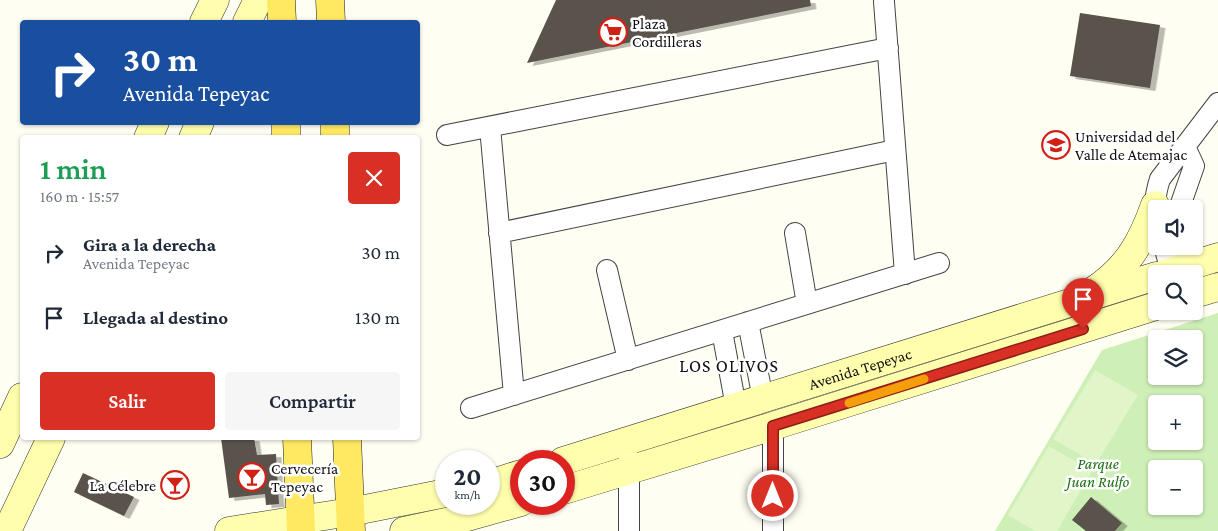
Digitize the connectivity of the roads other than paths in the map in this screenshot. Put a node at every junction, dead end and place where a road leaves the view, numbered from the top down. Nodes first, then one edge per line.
1 (215, 0) edge
2 (258, 0) edge
3 (281, 0) edge
4 (330, 0) edge
5 (884, 2) dead end
6 (205, 20) edge
7 (248, 20) edge
8 (282, 20) edge
9 (331, 20) edge
10 (888, 48) junction
11 (1218, 103) edge
12 (490, 127) junction
13 (447, 135) dead end
14 (1183, 148) junction
15 (896, 150) junction
16 (1160, 200) edge
17 (1171, 200) edge
18 (1148, 228) edge
19 (795, 232) dead end
20 (499, 233) junction
21 (939, 263) dead end
22 (607, 270) dead end
23 (905, 274) junction
24 (1148, 283) edge
25 (1076, 302) junction
26 (808, 304) junction
27 (1148, 309) edge
28 (748, 322) junction
29 (722, 330) junction
30 (628, 360) junction
31 (514, 395) junction
32 (763, 399) junction
33 (20, 402) edge
34 (736, 407) junction
35 (471, 408) dead end
36 (773, 426) junction
37 (50, 440) edge
38 (298, 440) edge
39 (347, 440) edge
40 (629, 441) junction
41 (0, 444) edge
42 (575, 457) edge
43 (629, 471) junction
44 (575, 487) edge
45 (435, 495) edge
46 (510, 505) edge
47 (350, 522) edge
48 (301, 526) edge
49 (7, 531) edge
50 (229, 531) edge
51 (404, 531) edge
52 (629, 531) edge
53 (773, 531) edge

1 - 6 street
2 - 7 street
3 - 8 main road
4 - 9 main road
5 - 10 street
10 - 12 street
10 - 15 street
11 - 14 street
12 - 13 street
12 - 20 street
14 - 16 street
14 - 17 street
15 - 20 street
15 - 23 street
18 - 25 street
19 - 26 street
20 - 31 street
21 - 23 street
22 - 30 street
23 - 26 street
24 - 25 street, Avenida Tepeyac
25 - 32 street, Avenida Tepeyac
26 - 28 street
27 - 36 street, Avenida Tepeyac
28 - 29 street
28 - 32 street
29 - 30 street
29 - 34 street
30 - 31 street
31 - 35 street
32 - 34 street, Avenida Tepeyac
33 - 41 street
34 - 40 street, Avenida Tepeyac
36 - 43 street, Avenida Tepeyac
36 - 53 street
37 - 49 street
38 - 48 main road
39 - 47 main road
40 - 42 street, Avenida Tepeyac
40 - 43 street
43 - 44 street, Avenida Tepeyac
43 - 52 street
45 - 47 street
46 - 51 street
47 - 48 street
48 - 50 street

